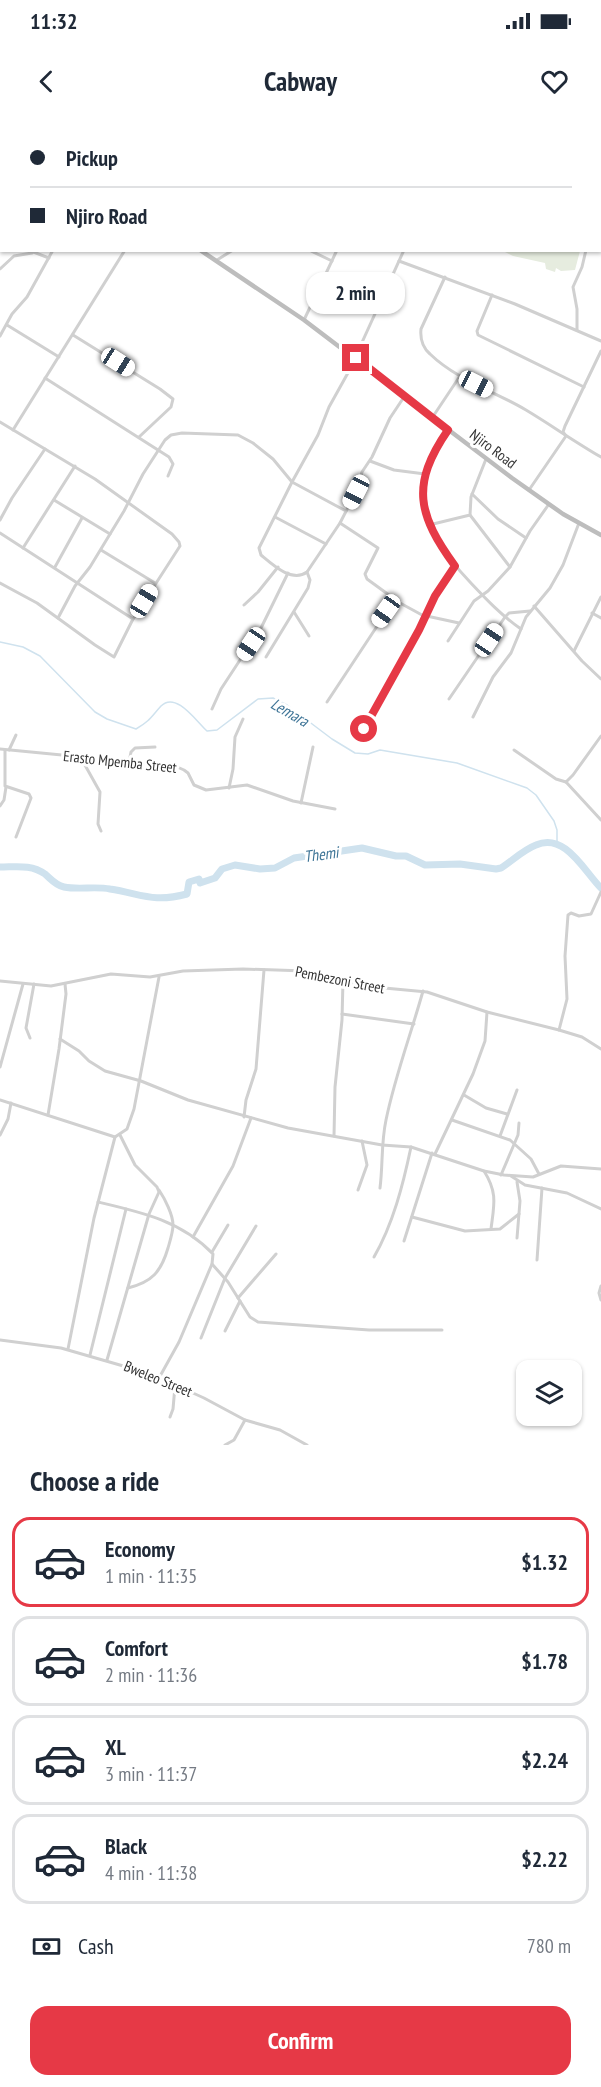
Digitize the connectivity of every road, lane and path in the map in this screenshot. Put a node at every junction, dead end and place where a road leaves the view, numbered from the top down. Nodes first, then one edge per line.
1 (52, 252) edge
2 (124, 252) edge
3 (203, 252) edge
4 (230, 252) edge
5 (313, 252) edge
6 (336, 252) edge
7 (403, 252) edge
8 (586, 252) edge
9 (32, 253) joint
10 (49, 258) junction
11 (215, 261) junction
12 (333, 261) junction
13 (399, 261) junction
14 (0, 269) edge
15 (445, 277) junction
16 (492, 295) junction
17 (304, 320) junction
18 (6, 325) junction
19 (577, 330) junction
20 (73, 335) junction
21 (0, 336) edge
22 (601, 342) edge
23 (601, 351) edge
24 (59, 357) junction
25 (356, 358) junction
26 (460, 376) junction
27 (45, 378) junction
28 (584, 387) junction
29 (404, 397) junction
30 (432, 418) junction
31 (0, 422) edge
32 (13, 430) junction
33 (448, 430) junction
34 (566, 436) junction
35 (139, 437) junction
36 (45, 449) junction
37 (158, 450) junction
38 (601, 457) edge
39 (486, 459) junction
40 (370, 461) junction
41 (75, 466) junction
42 (425, 474) junction
43 (168, 476) dead end
44 (292, 482) junction
45 (529, 490) junction
46 (472, 494) junction
47 (54, 500) junction
48 (128, 504) junction
49 (549, 504) junction
50 (346, 511) junction
51 (470, 515) junction
52 (82, 518) junction
53 (275, 518) junction
54 (0, 520) edge
55 (340, 523) junction
56 (579, 523) junction
57 (429, 525) junction
58 (0, 533) edge
59 (110, 534) junction
60 (601, 535) edge
61 (526, 538) junction
62 (326, 544) junction
63 (23, 548) junction
64 (101, 550) junction
65 (455, 566) junction
66 (56, 567) junction
67 (278, 567) junction
68 (510, 567) junction
69 (307, 572) junction
70 (288, 573) junction
71 (0, 583) edge
72 (78, 583) junction
73 (155, 583) junction
74 (482, 594) junction
75 (601, 597) edge
76 (395, 599) junction
77 (244, 605) dead end
78 (534, 606) junction
79 (530, 611) junction
80 (294, 612) junction
81 (592, 613) junction
82 (425, 616) junction
83 (505, 617) junction
84 (58, 618) junction
85 (601, 618) edge
86 (134, 619) junction
87 (459, 623) junction
88 (521, 629) junction
89 (309, 636) dead end
90 (448, 641) dead end
91 (574, 651) junction
92 (266, 657) dead end
93 (601, 679) edge
94 (449, 699) dead end
95 (327, 702) dead end
96 (212, 710) dead end
97 (473, 717) dead end
98 (243, 719) dead end
99 (361, 734) dead end
100 (16, 735) dead end
101 (601, 736) edge
102 (155, 747) dead end
103 (313, 747) dead end
104 (0, 749) edge
105 (7, 750) junction
106 (514, 750) dead end
107 (81, 758) junction
108 (129, 762) junction
109 (566, 782) junction
110 (6, 787) junction
111 (229, 788) junction
112 (301, 803) junction
113 (0, 806) edge
114 (334, 809) dead end
115 (601, 820) edge
116 (101, 831) dead end
117 (16, 837) dead end
118 (601, 892) edge
119 (264, 970) junction
120 (159, 977) junction
121 (343, 980) junction
122 (0, 981) edge
123 (23, 984) junction
124 (34, 984) junction
125 (65, 984) junction
126 (423, 992) junction
127 (487, 1012) junction
128 (342, 1014) junction
129 (414, 1024) junction
130 (559, 1030) junction
131 (30, 1038) dead end
132 (60, 1039) junction
133 (601, 1049) edge
134 (0, 1067) edge
135 (141, 1081) junction
136 (517, 1090) dead end
137 (464, 1095) junction
138 (0, 1100) edge
139 (11, 1103) junction
140 (507, 1114) junction
141 (48, 1115) junction
142 (244, 1117) junction
143 (251, 1118) junction
144 (452, 1120) junction
145 (519, 1123) dead end
146 (0, 1135) edge
147 (120, 1135) junction
148 (334, 1136) junction
149 (500, 1136) junction
150 (116, 1137) junction
151 (362, 1142) junction
152 (514, 1143) junction
153 (382, 1145) junction
154 (411, 1147) junction
155 (433, 1153) junction
156 (601, 1169) edge
157 (484, 1171) junction
158 (539, 1174) junction
159 (501, 1175) junction
160 (510, 1176) junction
161 (517, 1182) junction
162 (380, 1188) dead end
163 (542, 1188) junction
164 (158, 1189) junction
165 (358, 1190) dead end
166 (98, 1202) junction
167 (126, 1209) junction
168 (601, 1209) edge
169 (149, 1214) junction
170 (519, 1214) junction
171 (412, 1217) junction
172 (173, 1224) junction
173 (228, 1225) dead end
174 (256, 1226) dead end
175 (491, 1229) junction
176 (193, 1237) junction
177 (517, 1238) dead end
178 (404, 1241) dead end
179 (212, 1252) junction
180 (276, 1254) dead end
181 (374, 1257) dead end
182 (537, 1260) dead end
183 (212, 1264) junction
184 (225, 1278) junction
185 (601, 1286) edge
186 (127, 1289) junction
187 (239, 1300) junction
188 (601, 1300) edge
189 (442, 1330) dead end
190 (225, 1331) dead end
191 (201, 1338) dead end
192 (0, 1340) edge
193 (68, 1349) junction
194 (90, 1355) junction
195 (107, 1360) junction
196 (159, 1378) junction
197 (175, 1386) junction
198 (170, 1417) dead end
199 (245, 1420) junction
200 (225, 1445) edge
201 (307, 1445) edge

1 - 10 street
2 - 20 street
3 - 11 street, Njiro Road
4 - 11 street
5 - 12 street
6 - 12 street
7 - 13 street
8 - 19 street
9 - 10 street
9 - 14 street
10 - 18 street
11 - 17 street, Njiro Road
12 - 17 street
13 - 15 street
13 - 25 street
15 - 16 street
15 - 26 street
16 - 19 street
16 - 28 street
17 - 25 street, Njiro Road
18 - 21 street
18 - 24 street
19 - 22 street
20 - 24 street
20 - 35 street
23 - 28 street
24 - 27 street
25 - 29 street, Njiro Road
25 - 44 street
26 - 30 street
26 - 34 street
27 - 32 street
27 - 35 street
28 - 34 street
29 - 30 street, Njiro Road
29 - 40 street
30 - 33 street, Njiro Road
31 - 32 street
32 - 36 street
33 - 39 street, Njiro Road
33 - 42 street
34 - 38 street
34 - 45 street
35 - 37 street
36 - 41 street
36 - 54 street
37 - 43 street
37 - 44 street
37 - 48 street
39 - 45 street, Njiro Road
39 - 46 street
40 - 42 street
40 - 50 street
41 - 47 street
41 - 48 street
42 - 57 street
44 - 50 street
44 - 53 street
45 - 49 street, Njiro Road
46 - 51 street
46 - 61 street
47 - 52 street
47 - 63 street
48 - 59 street
48 - 73 street
49 - 56 street, Njiro Road
49 - 61 street
50 - 55 street
51 - 57 street
51 - 68 street
52 - 59 street
52 - 66 street
53 - 62 street
53 - 67 street
55 - 62 street
55 - 76 street
56 - 60 street, Njiro Road
56 - 78 street
57 - 65 street
58 - 63 street
59 - 64 street
61 - 68 street
62 - 69 street
63 - 66 street
64 - 72 street
64 - 73 street
65 - 74 street
65 - 82 street
66 - 72 street
67 - 70 street
67 - 77 street
68 - 74 street
69 - 70 street
69 - 80 street
70 - 96 street
71 - 84 street
72 - 84 street
72 - 86 street
73 - 86 street
74 - 83 street
74 - 87 street
75 - 81 street
76 - 82 street
76 - 95 street
78 - 79 street
78 - 91 street
79 - 83 street
79 - 88 street
80 - 89 street
80 - 92 street
81 - 85 street
81 - 91 street
82 - 87 street
82 - 99 street
83 - 88 street
83 - 94 street
84 - 86 street
87 - 90 street
88 - 97 street
91 - 93 street
98 - 111 street
100 - 105 street
101 - 109 street
102 - 108 street
103 - 112 street
104 - 105 street, Erasto Mpemba Street
105 - 107 street, Erasto Mpemba Street
105 - 110 street
106 - 109 street
107 - 108 street, Erasto Mpemba Street
107 - 116 street
108 - 111 street, Erasto Mpemba Street
109 - 115 street
110 - 113 street
110 - 117 street
111 - 112 street, Erasto Mpemba Street
112 - 114 street, Erasto Mpemba Street
118 - 130 street
119 - 120 street, Pembezoni Street
119 - 121 street, Pembezoni Street
119 - 142 street
120 - 125 street, Pembezoni Street
120 - 135 street
121 - 126 street, Pembezoni Street
121 - 128 street
122 - 123 street, Pembezoni Street
123 - 124 street, Pembezoni Street
123 - 134 street
124 - 125 street, Pembezoni Street
124 - 131 street
125 - 132 street
126 - 127 street, Pembezoni Street
126 - 129 street
127 - 130 street, Pembezoni Street
127 - 137 street
128 - 129 street
128 - 148 street
129 - 153 street
130 - 133 street, Pembezoni Street
132 - 135 street
132 - 141 street
135 - 142 street
135 - 147 street
136 - 140 street
137 - 140 street
137 - 144 street
138 - 139 street
139 - 141 street
139 - 146 street
140 - 149 street
141 - 150 street
142 - 143 street
143 - 148 street
143 - 176 street
144 - 149 street
144 - 155 street
145 - 152 street
147 - 150 street
147 - 164 street
148 - 151 street
149 - 152 street
150 - 166 street
151 - 153 street
151 - 165 street
152 - 158 street
152 - 159 street
153 - 154 street
153 - 162 street
154 - 155 street
154 - 181 street
155 - 157 street
155 - 171 street
156 - 158 street
157 - 159 street
157 - 175 street
158 - 160 street
159 - 160 street
160 - 161 street
161 - 163 street
161 - 170 street
163 - 168 street
163 - 182 street
164 - 169 street
164 - 172 street
166 - 167 street
166 - 193 street
167 - 169 street
167 - 194 street
169 - 172 street
169 - 186 street
170 - 175 street
170 - 177 street
171 - 175 street
171 - 178 street
172 - 176 street
172 - 186 street
173 - 179 street
174 - 184 street
176 - 179 street
179 - 183 street
180 - 187 street
183 - 184 street
183 - 196 street
184 - 187 street
184 - 191 street
185 - 188 street
186 - 195 street
187 - 189 street
187 - 190 street
192 - 193 street, Bweleo Street
193 - 194 street, Bweleo Street
194 - 195 street, Bweleo Street
195 - 196 street, Bweleo Street
196 - 197 street, Bweleo Street
197 - 198 street
197 - 199 street, Bweleo Street
199 - 200 street
199 - 201 street, Bweleo Street

